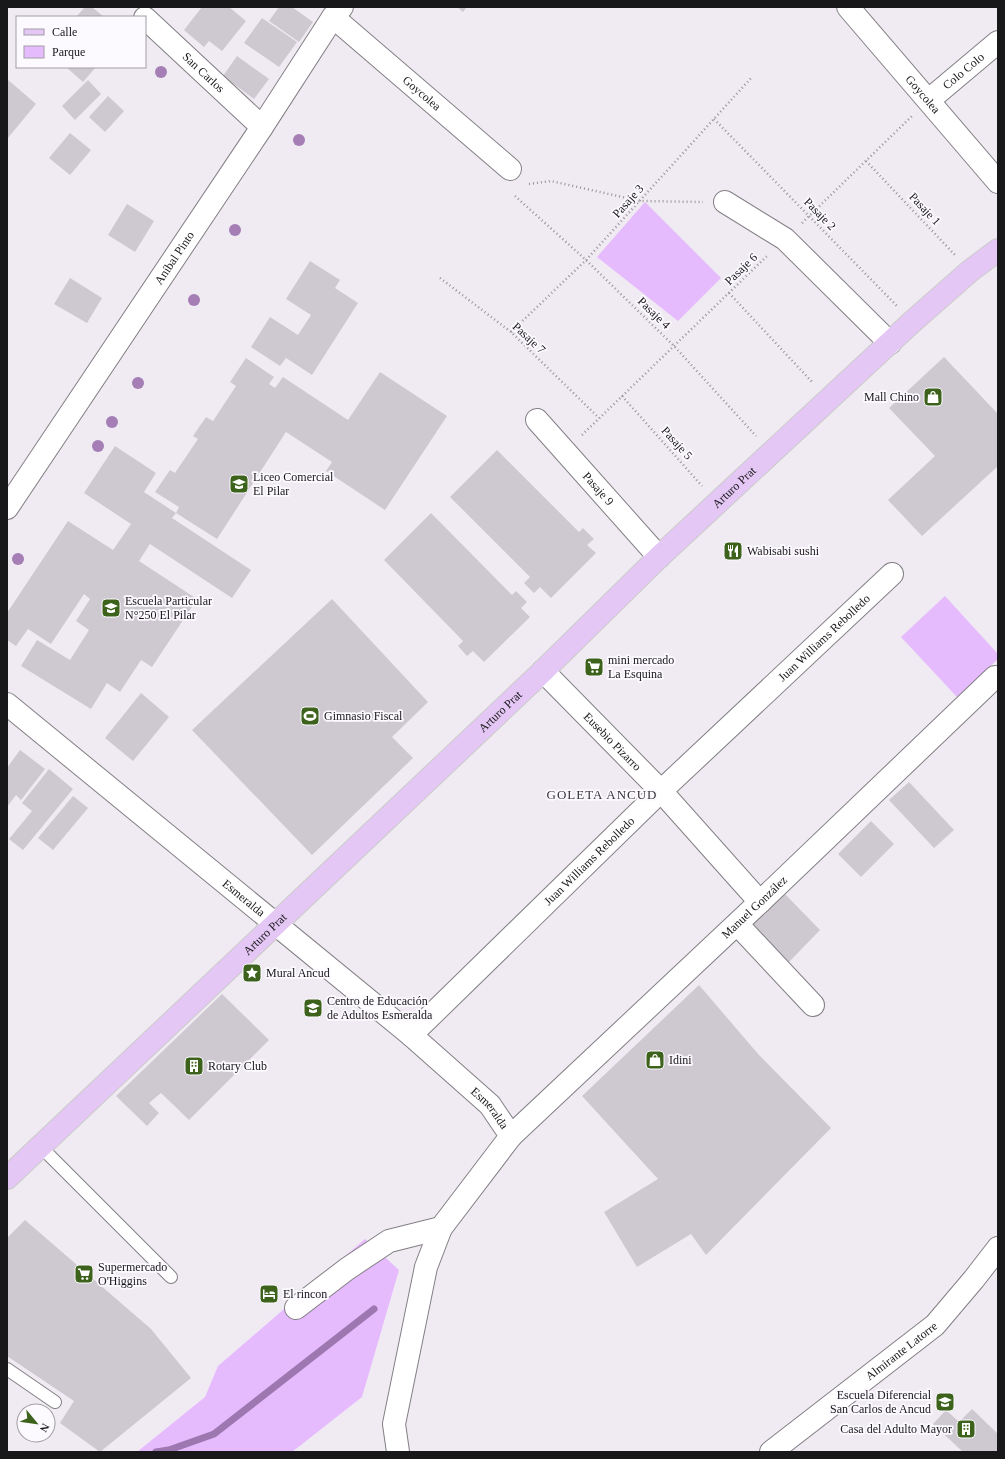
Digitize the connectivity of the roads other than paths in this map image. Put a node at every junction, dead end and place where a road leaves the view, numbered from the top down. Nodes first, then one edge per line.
1 (133, 7) edge
2 (848, 7) edge
3 (338, 12) edge
4 (142, 16) edge
5 (146, 20) edge
6 (998, 42) edge
7 (929, 100) junction
8 (262, 127) junction
9 (510, 169) dead end
10 (998, 182) edge
11 (725, 202) road end
12 (998, 250) edge
13 (890, 343) junction
14 (537, 420) dead end
15 (7, 508) edge
16 (659, 557) junction
17 (892, 574) dead end
18 (543, 670) junction
19 (995, 677) dead end
20 (7, 704) edge
21 (661, 791) junction
22 (760, 902) junction
23 (276, 923) junction
24 (737, 924) junction
25 (812, 1005) dead end
26 (411, 1035) junction
27 (511, 1136) junction
28 (40, 1146) junction
29 (7, 1178) edge
30 (441, 1228) junction
31 (998, 1248) edge
32 (171, 1277) dead end
33 (296, 1308) dead end
34 (7, 1369) edge
35 (55, 1402) dead end
36 (398, 1452) edge
37 (771, 1452) edge

1 - 4 street, San Carlos
2 - 7 street, Goycolea
3 - 8 street, Aníbal Pinto
3 - 9 street, Goycolea
5 - 8 street, San Carlos
6 - 7 street, Colo Colo
7 - 10 street, Goycolea
8 - 15 street, Aníbal Pinto
11 - 13 street
12 - 13 main road, Arturo Prat
13 - 16 main road, Arturo Prat
14 - 16 street, Pasaje 9
16 - 18 main road, Arturo Prat
17 - 21 street, Juan Williams Rebolledo
18 - 21 street, Eusebio Pizarro
18 - 23 main road, Arturo Prat
19 - 22 street, Manuel González
20 - 23 street, Esmeralda
21 - 22 street, Eusebio Pizarro
21 - 26 street, Juan Williams Rebolledo
22 - 24 street, Manuel González
23 - 26 street, Esmeralda
23 - 28 main road, Arturo Prat
24 - 25 street
24 - 27 street, Manuel González
26 - 27 street, Esmeralda
27 - 30 street, Esmeralda
28 - 29 main road, Arturo Prat
28 - 32 lane
30 - 33 street
30 - 36 street, Esmeralda
31 - 37 street, Almirante Latorre
34 - 35 lane

